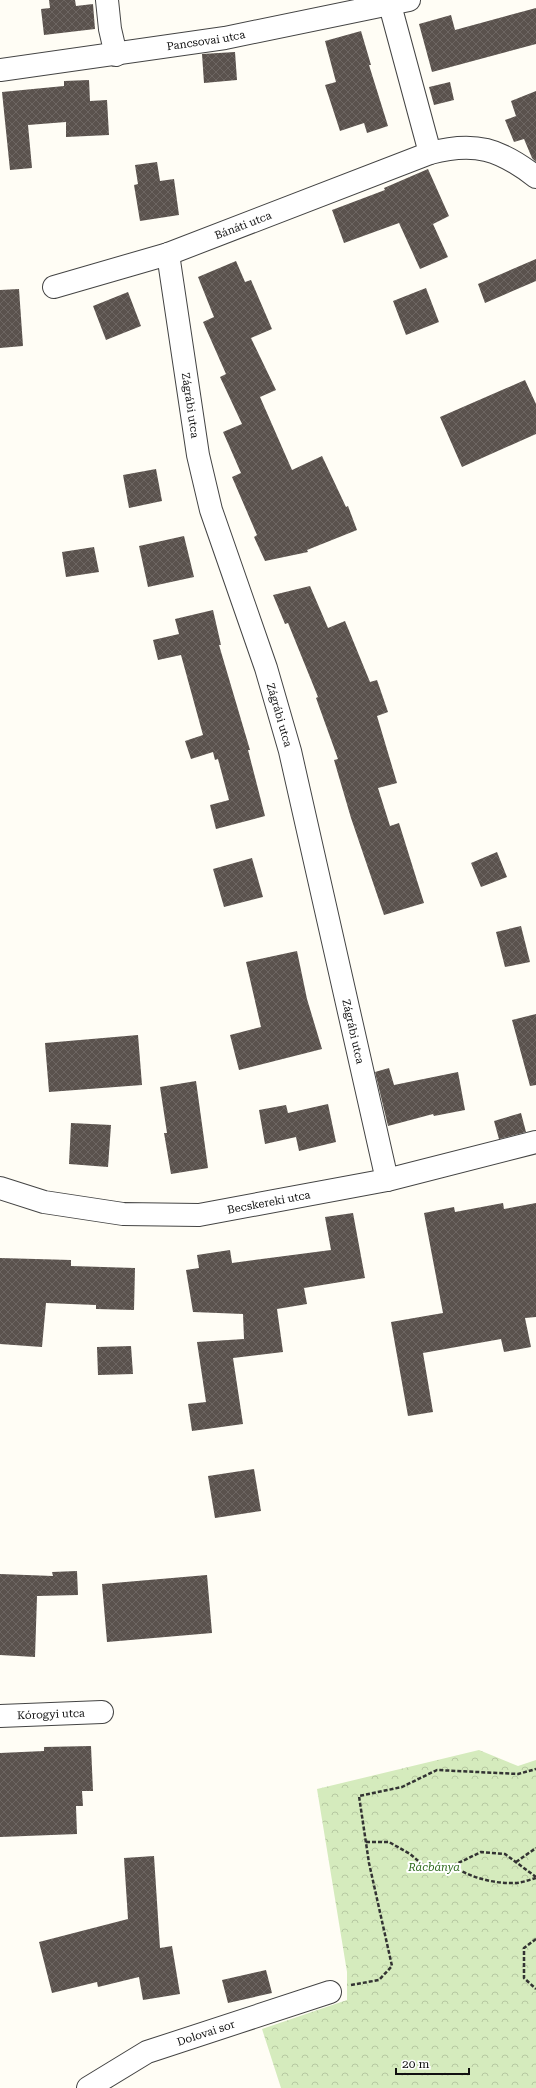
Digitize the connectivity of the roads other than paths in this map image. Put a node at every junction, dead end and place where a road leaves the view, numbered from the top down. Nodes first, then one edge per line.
1 (107, 0) edge
2 (400, 2) edge
3 (116, 55) junction
4 (0, 70) edge
5 (430, 153) junction
6 (536, 177) edge
7 (168, 254) junction
8 (54, 287) dead end
9 (536, 1142) edge
10 (387, 1180) junction
11 (0, 1188) edge
12 (102, 1712) dead end
13 (0, 1716) edge
14 (330, 1992) road end
15 (88, 2088) edge

1 - 3 street
2 - 3 street, Pancsovai utca
2 - 5 street
3 - 4 street, Pancsovai utca
5 - 6 street, Bánáti utca
5 - 7 street, Bánáti utca
7 - 8 street, Bánáti utca
7 - 10 street, Zágrábi utca
9 - 10 street, Becskereki utca
10 - 11 street, Becskereki utca
12 - 13 street, Kórogyi utca
14 - 15 street, Dolovai sor

